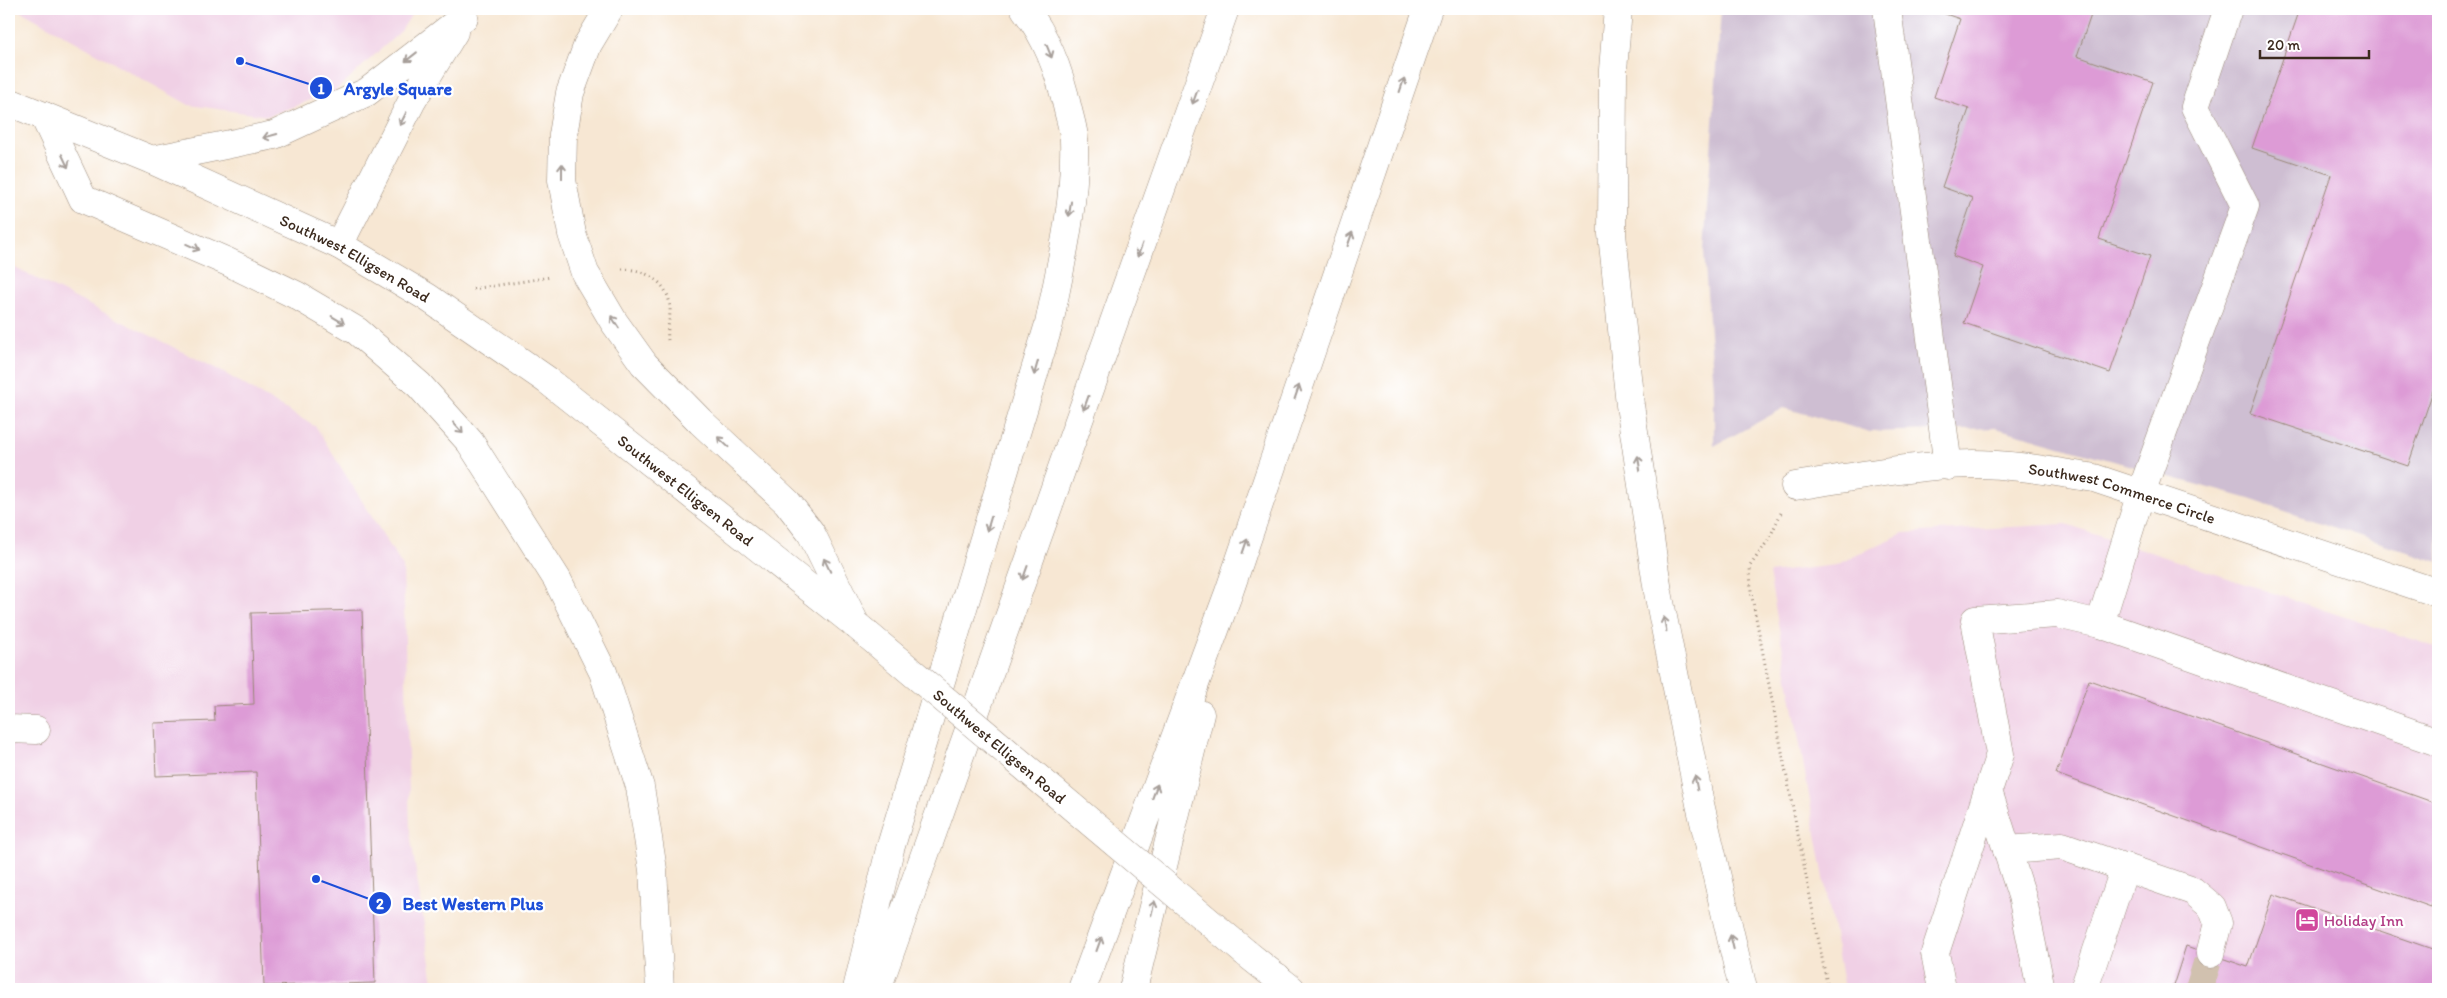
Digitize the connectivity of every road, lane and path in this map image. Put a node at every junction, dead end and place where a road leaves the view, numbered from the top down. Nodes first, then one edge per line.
1 (609, 9) edge
2 (1025, 9) edge
3 (1226, 9) edge
4 (1428, 9) edge
5 (1618, 9) edge
6 (1887, 9) edge
7 (2228, 9) edge
8 (468, 13) edge
9 (9, 102) edge
10 (44, 116) junction
11 (152, 160) junction
12 (339, 245) junction
13 (1948, 466) junction
14 (1795, 486) joint
15 (2140, 492) junction
16 (1229, 592) junction
17 (2438, 593) edge
18 (2100, 624) junction
19 (856, 625) junction
20 (9, 729) edge
21 (36, 730) dead end
22 (2438, 742) edge
23 (1988, 791) junction
24 (2007, 850) junction
25 (2124, 867) junction
26 (2210, 954) tunnel mouth
27 (1284, 985) edge
28 (660, 989) edge
29 (858, 989) edge
30 (877, 989) edge
31 (1082, 989) edge
32 (1133, 989) edge
33 (1743, 989) edge
34 (1828, 989) edge
35 (1942, 989) edge
36 (2041, 989) edge
37 (2084, 989) edge

19 -> 1 main road
2 -> 29 main road
3 -> 30 main road
16 -> 4 main road
33 -> 5 main road
6 - 13 main road
7 - 15 main road
8 -> 11 main road
8 -> 12 main road
9 - 10 main road, Southwest Elligsen Road
10 - 11 main road, Southwest Elligsen Road
10 -> 28 main road
11 - 12 main road, Southwest Elligsen Road
12 - 19 main road, Southwest Elligsen Road
13 - 14 main road, Southwest Commerce Circle
13 - 15 main road, Southwest Commerce Circle
14 - 34 path
15 - 17 main road, Southwest Commerce Circle
15 - 18 main road
31 -> 16 main road
32 -> 16 main road
18 - 22 main road
18 - 23 main road
19 - 27 main road, Southwest Elligsen Road, bridge
20 - 21 main road
23 - 24 main road
23 - 35 main road
24 - 25 main road
24 - 36 main road
25 - 26 main road
25 - 37 main road

